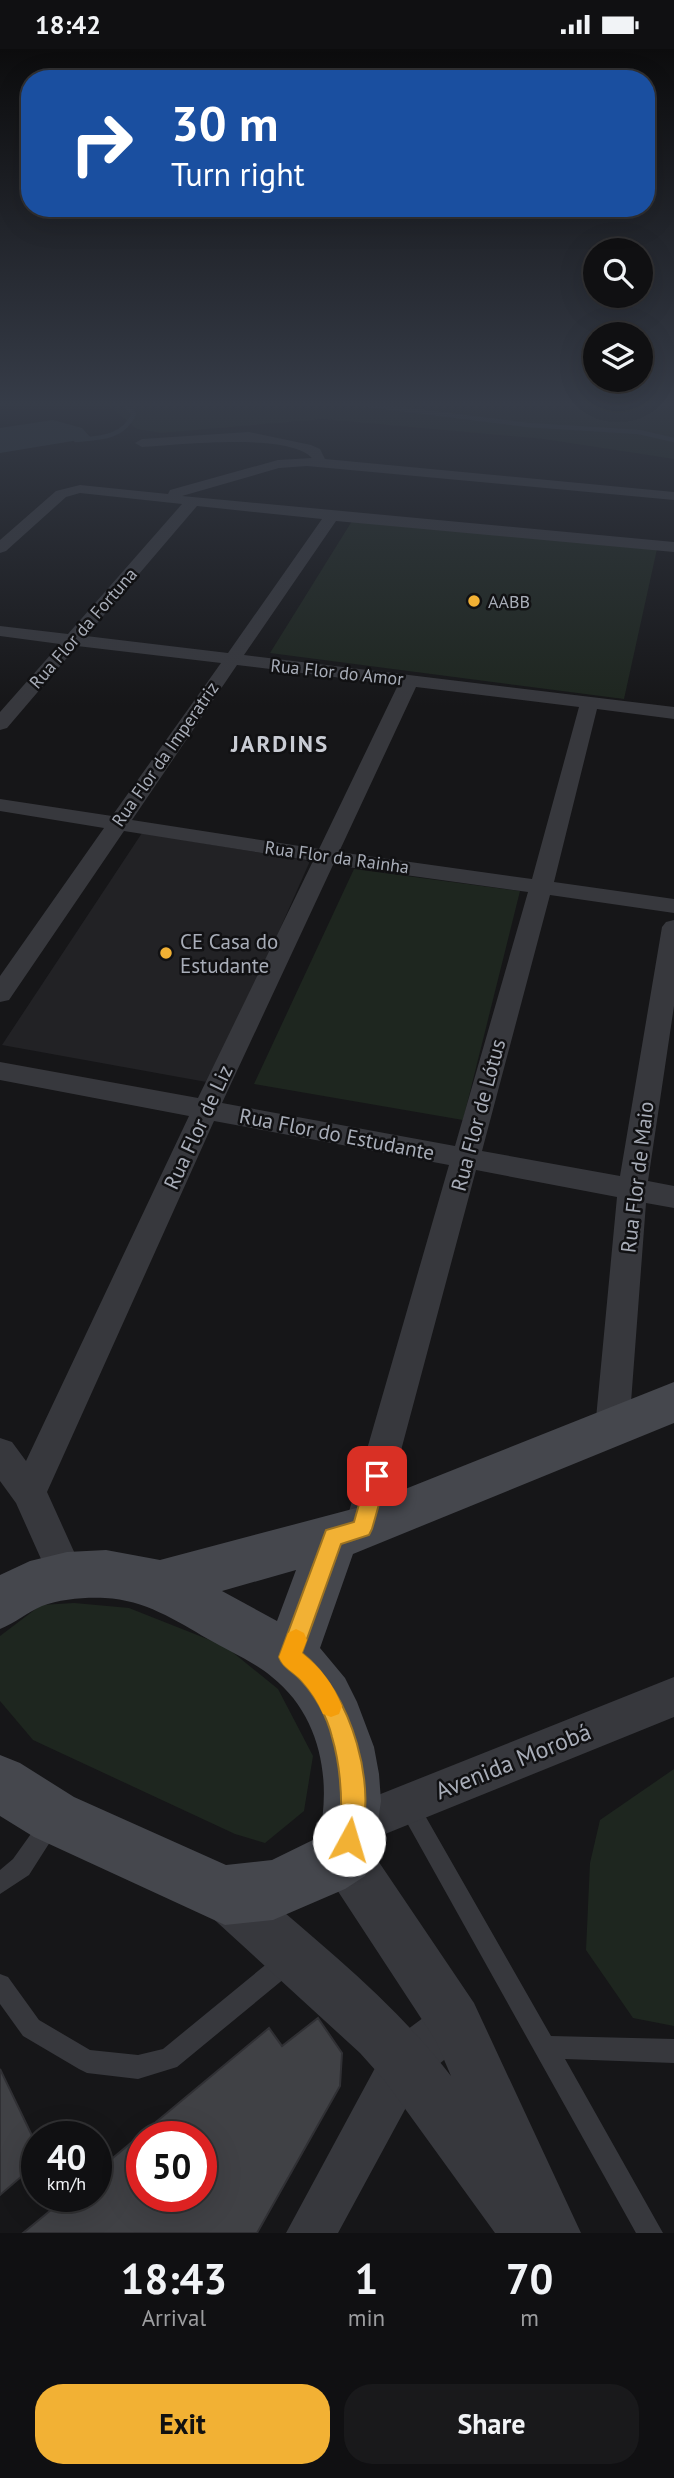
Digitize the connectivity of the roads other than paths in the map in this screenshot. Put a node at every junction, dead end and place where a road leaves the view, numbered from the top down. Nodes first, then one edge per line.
1 (51, 503) edge
2 (192, 503) edge
3 (219, 503) edge
4 (332, 516) junction
5 (674, 547) edge
6 (0, 548) edge
7 (0, 631) edge
8 (75, 639) junction
9 (231, 660) junction
10 (410, 680) junction
11 (590, 701) junction
12 (674, 712) edge
13 (0, 725) edge
14 (0, 805) edge
15 (117, 823) junction
16 (327, 857) junction
17 (541, 887) junction
18 (674, 906) edge
19 (674, 927) edge
20 (0, 993) edge
21 (0, 1071) edge
22 (206, 1109) junction
23 (466, 1159) junction
24 (632, 1189) junction
25 (674, 1197) edge
26 (674, 1402) edge
27 (612, 1429) junction
28 (0, 1453) edge
29 (29, 1492) junction
30 (348, 1533) junction
31 (67, 1576) junction
32 (160, 1584) junction
33 (0, 1604) edge
34 (290, 1657) junction
35 (674, 1697) edge
36 (0, 1783) edge
37 (407, 1804) junction
38 (54, 1817) junction
39 (349, 1840) junction
40 (0, 1883) edge
41 (225, 1895) junction
42 (295, 1956) junction
43 (0, 1985) edge
44 (455, 2022) junction
45 (545, 2047) junction
46 (674, 2051) edge
47 (405, 2061) junction
48 (311, 2233) edge
49 (533, 2233) edge
50 (551, 2233) edge
51 (650, 2233) edge

1 - 6 street
2 - 8 street, Rua Flor da Fortuna
3 - 4 street
4 - 5 street
4 - 9 street, Rua Flor da Imperatriz
7 - 8 street, Rua Flor do Amor
8 - 9 street, Rua Flor do Amor
8 - 13 street, Rua Flor da Fortuna
9 - 10 street, Rua Flor do Amor
9 - 15 street, Rua Flor da Imperatriz
10 - 11 street, Rua Flor do Amor
10 - 16 street, Rua Flor de Liz
11 - 12 street, Rua Flor do Amor
11 - 17 street, Rua Flor de Lótus
14 - 15 street, Rua Flor da Rainha
15 - 16 street, Rua Flor da Rainha
15 - 20 street, Rua Flor da Imperatriz
16 - 17 street, Rua Flor da Rainha
16 - 22 street, Rua Flor de Liz
17 - 18 street, Rua Flor da Rainha
17 - 23 street, Rua Flor de Lótus
19 - 24 street, Rua Flor de Maio
21 - 22 street, Rua Flor do Estudante
22 - 23 street, Rua Flor do Estudante
22 - 29 street, Rua Flor de Liz
23 - 24 street, Rua Flor do Estudante
23 - 30 street, Rua Flor de Lótus
24 - 25 street, Rua Flor do Estudante
24 - 27 street, Rua Flor de Maio
26 - 27 main road
27 - 30 main road
28 - 29 street
29 - 31 street
30 - 32 main road
30 - 34 main road
31 - 32 main road
31 - 33 main road
32 - 34 main road
34 - 39 main road
35 - 37 street, Avenida Morobá
36 - 38 main road
37 - 39 street, Avenida Morobá
37 - 45 lane
38 - 40 lane
38 - 41 main road
39 - 41 main road
39 - 44 street
41 - 42 street
42 - 43 lane
42 - 47 street
44 - 47 street
44 - 50 street
45 - 46 lane
45 - 51 lane
47 - 48 street
47 - 49 street

